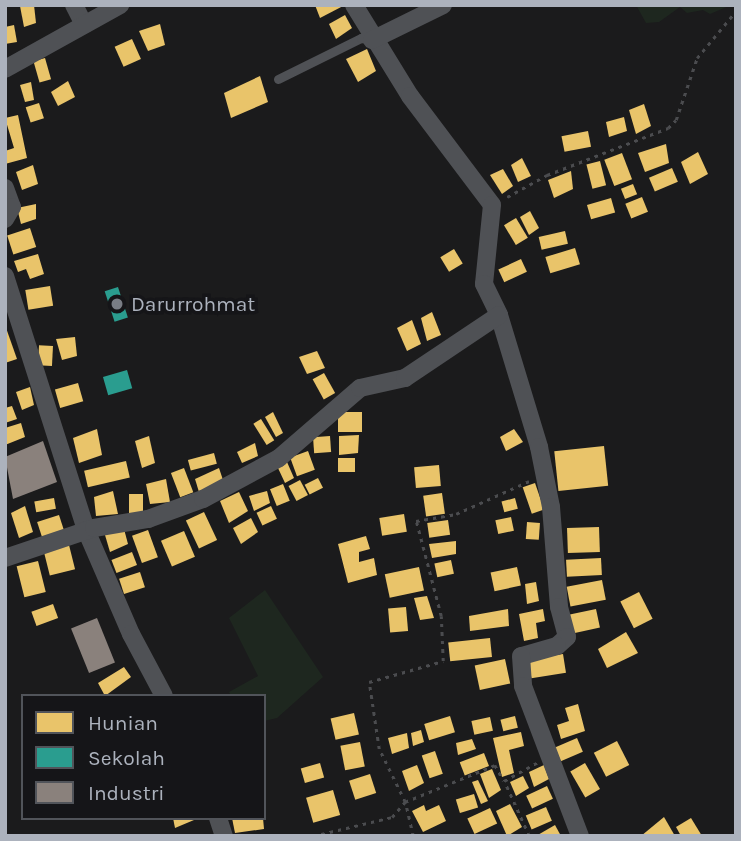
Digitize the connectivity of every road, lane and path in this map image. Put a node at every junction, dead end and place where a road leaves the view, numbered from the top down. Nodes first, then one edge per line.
1 (74, 5) edge
2 (120, 5) edge
3 (354, 5) edge
4 (443, 5) edge
5 (736, 11) edge
6 (84, 25) junction
7 (372, 40) junction
8 (5, 69) edge
9 (278, 79) dead end
10 (5, 187) edge
11 (492, 205) junction
12 (5, 219) edge
13 (5, 276) edge
14 (499, 316) junction
15 (545, 473) junction
16 (86, 530) junction
17 (5, 558) edge
18 (163, 694) edge
19 (551, 757) junction
20 (504, 780) junction
21 (405, 802) junction
22 (313, 836) edge
23 (413, 836) edge
24 (529, 836) edge
25 (580, 836) edge

1 - 6 street
2 - 6 street
3 - 7 street
4 - 7 street
5 - 11 path
6 - 8 street
7 - 9 lane
7 - 11 street
10 - 12 street
11 - 14 street
13 - 16 street
14 - 15 street
14 - 16 street
15 - 19 street
15 - 21 path
16 - 17 street
16 - 18 street
19 - 20 path
19 - 25 street
20 - 21 path
20 - 24 path
21 - 22 path
21 - 23 path

